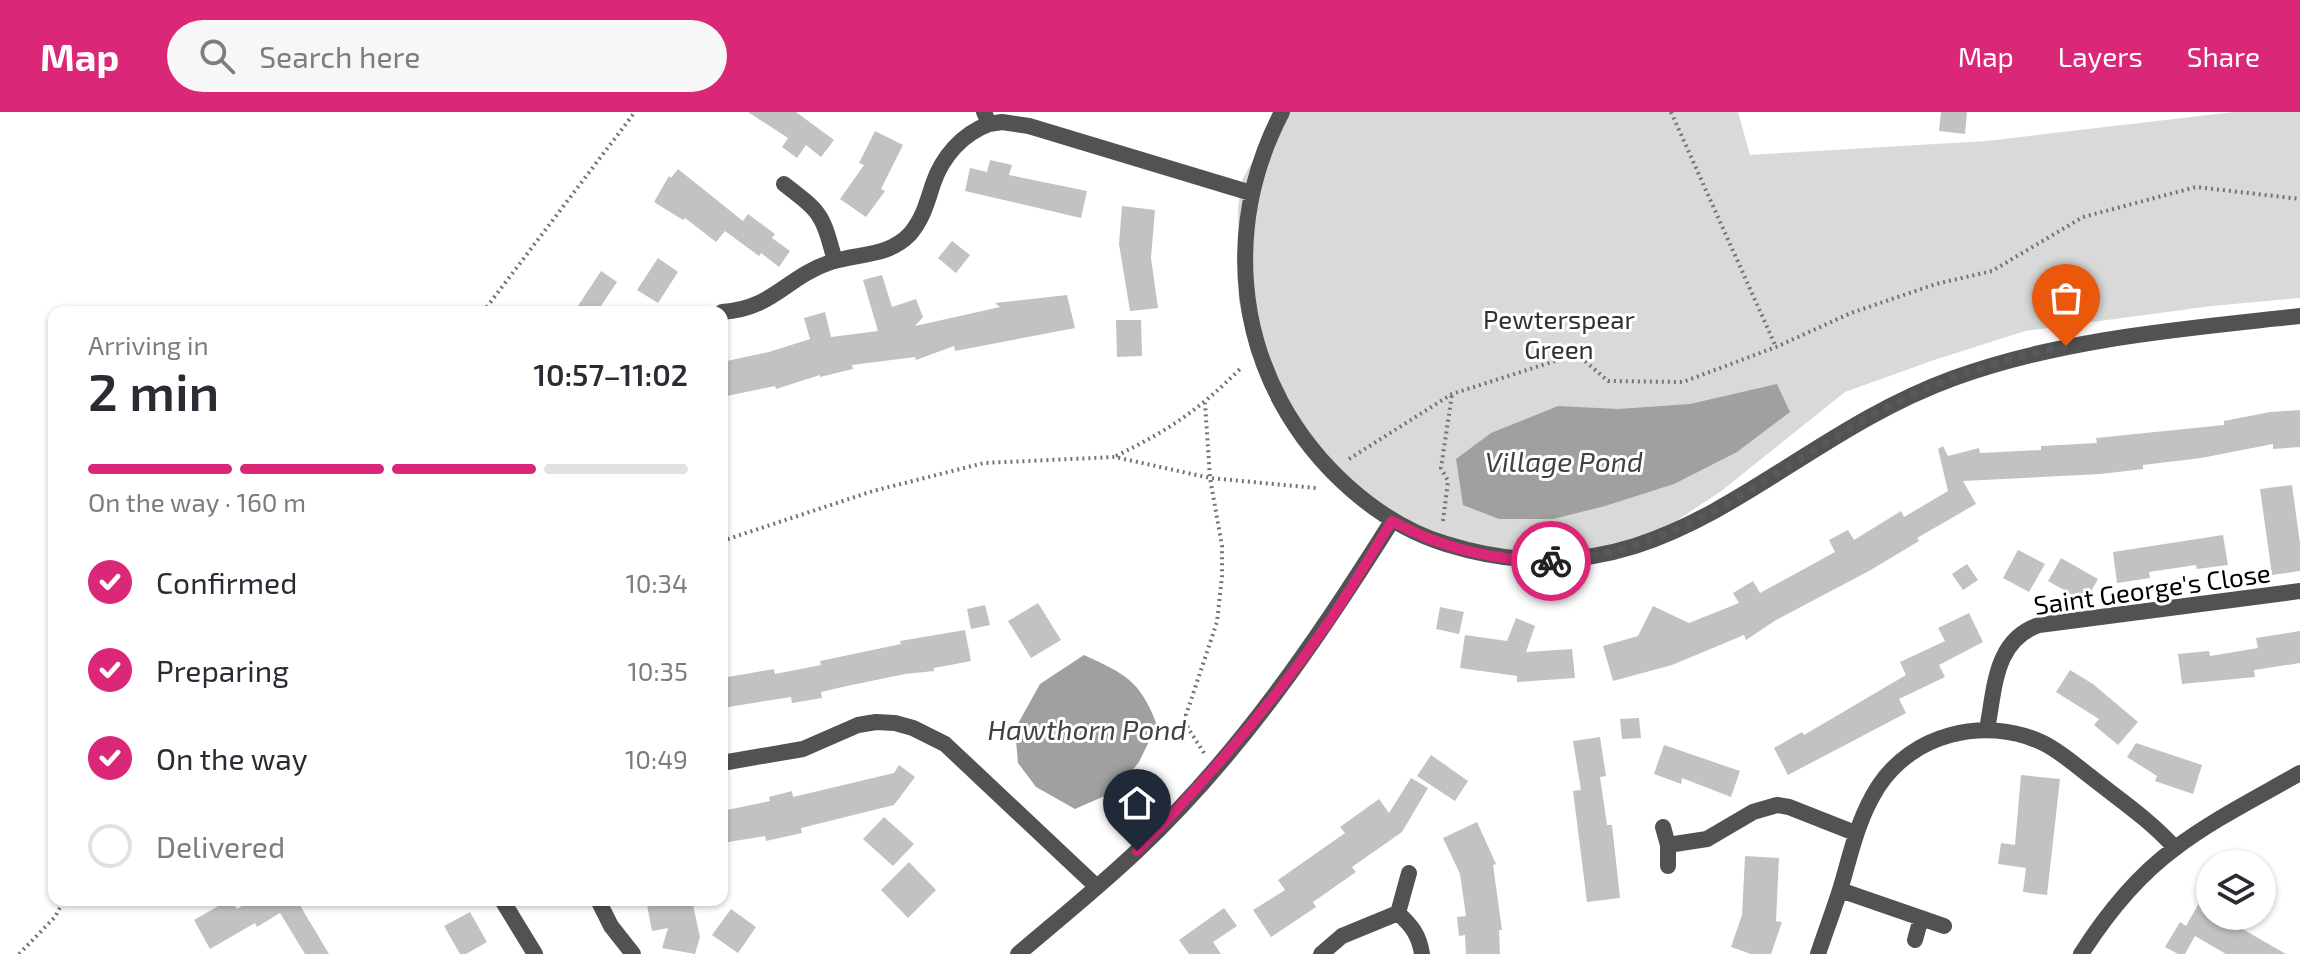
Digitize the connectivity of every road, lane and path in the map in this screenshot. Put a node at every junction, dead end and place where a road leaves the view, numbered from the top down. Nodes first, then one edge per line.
1 (635, 112) edge
2 (1282, 112) edge
3 (1671, 112) edge
4 (987, 118) edge
5 (784, 184) dead end
6 (1251, 193) junction
7 (2300, 199) edge
8 (835, 261) junction
9 (488, 306) edge
10 (728, 311) edge
11 (2300, 316) edge
12 (1776, 347) junction
13 (1241, 368) dead end
14 (1452, 394) junction
15 (1205, 403) junction
16 (1115, 457) junction
17 (1347, 460) dead end
18 (1210, 478) junction
19 (1316, 488) dead end
20 (1392, 521) junction
21 (1443, 523) dead end
22 (728, 539) edge
23 (2300, 591) edge
24 (1987, 729) junction
25 (728, 762) edge
26 (1214, 770) junction
27 (2300, 773) edge
28 (1663, 827) dead end
29 (1855, 833) junction
30 (1668, 845) junction
31 (2175, 848) junction
32 (1668, 866) dead end
33 (1409, 873) dead end
34 (1097, 887) junction
35 (1840, 890) junction
36 (61, 906) edge
37 (506, 906) edge
38 (601, 906) edge
39 (1398, 913) junction
40 (1921, 918) junction
41 (1944, 926) dead end
42 (1915, 940) dead end
43 (19, 954) edge
44 (535, 954) edge
45 (633, 954) edge
46 (1018, 954) edge
47 (1321, 954) edge
48 (1422, 954) edge
49 (1818, 954) edge
50 (2081, 954) edge

1 - 9 path
2 - 6 street
3 - 12 path
4 - 6 street
4 - 8 street
5 - 8 street
6 - 20 street
7 - 12 path
8 - 10 street
11 - 20 street
12 - 14 path
13 - 15 path
14 - 17 path
14 - 21 path
15 - 16 path
15 - 18 path
16 - 18 path
16 - 22 path
18 - 19 path
18 - 26 path
20 - 26 street
23 - 24 street, Saint George's Close
24 - 29 street
24 - 31 street
25 - 34 street
26 - 34 street
27 - 31 street
28 - 30 street
29 - 30 street
29 - 35 street
30 - 32 street
31 - 50 street
33 - 39 street
34 - 46 street
35 - 40 street
35 - 49 street
36 - 43 path
37 - 44 street
38 - 45 street
39 - 47 street
39 - 48 street
40 - 41 street
40 - 42 street

